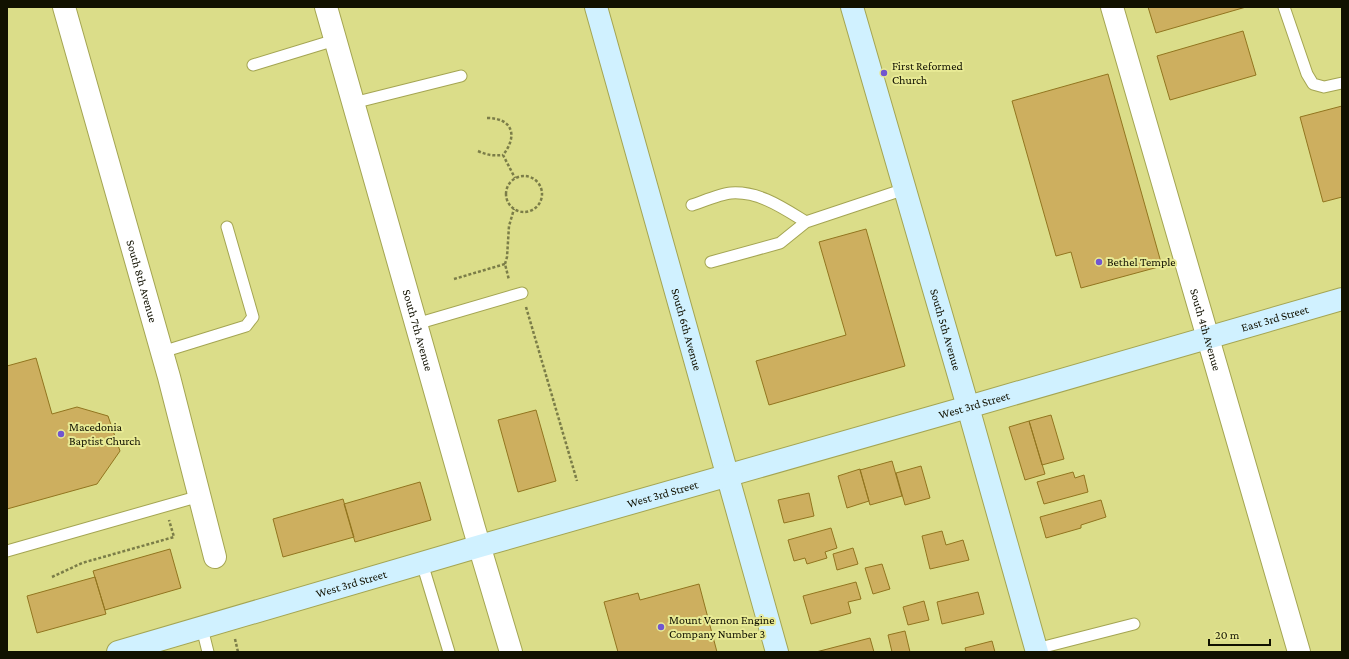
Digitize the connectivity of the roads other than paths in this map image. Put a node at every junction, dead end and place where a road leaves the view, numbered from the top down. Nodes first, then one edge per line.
1 (64, 7) edge
2 (326, 7) edge
3 (596, 7) edge
4 (852, 7) edge
5 (1112, 7) edge
6 (1284, 7) edge
7 (335, 40) junction
8 (253, 65) dead end
9 (461, 76) dead end
10 (1342, 83) edge
11 (353, 103) junction
12 (905, 189) junction
13 (692, 205) dead end
14 (806, 222) junction
15 (227, 227) dead end
16 (711, 262) dead end
17 (518, 294) road end
18 (1342, 299) edge
19 (416, 324) junction
20 (1207, 338) junction
21 (162, 352) junction
22 (968, 408) junction
23 (727, 476) junction
24 (200, 496) junction
25 (480, 546) junction
26 (7, 551) edge
27 (215, 557) dead end
28 (422, 563) junction
29 (1134, 624) dead end
30 (202, 628) junction
31 (1036, 651) edge
32 (118, 652) edge
33 (208, 652) edge
34 (449, 652) edge
35 (511, 652) edge
36 (776, 652) edge
37 (1299, 652) edge

1 - 21 street, South 8th Avenue
2 - 7 street, South 7th Avenue
3 - 23 street, South 6th Avenue
4 - 12 street, South 5th Avenue
5 - 20 street, South 4th Avenue
6 - 10 lane
7 - 8 lane
7 - 11 street, South 7th Avenue
9 - 11 lane
11 - 19 street, South 7th Avenue
12 - 14 lane
12 - 22 street, South 5th Avenue
13 - 14 lane
14 - 16 lane
15 - 21 lane
17 - 19 lane
18 - 20 street, East 3rd Street
19 - 25 street, South 7th Avenue
20 - 22 street, West 3rd Street
20 - 37 street, South 4th Avenue
21 - 24 street, South 8th Avenue
22 - 23 street, West 3rd Street
22 - 31 street, South 5th Avenue
23 - 25 street, West 3rd Street
23 - 36 street, South 6th Avenue
24 - 26 lane
24 - 27 street, South 8th Avenue
25 - 28 street, West 3rd Street
25 - 35 street, South 7th Avenue
28 - 30 street, West 3rd Street
28 - 34 lane
29 - 31 lane
30 - 32 street, West 3rd Street
30 - 33 lane

